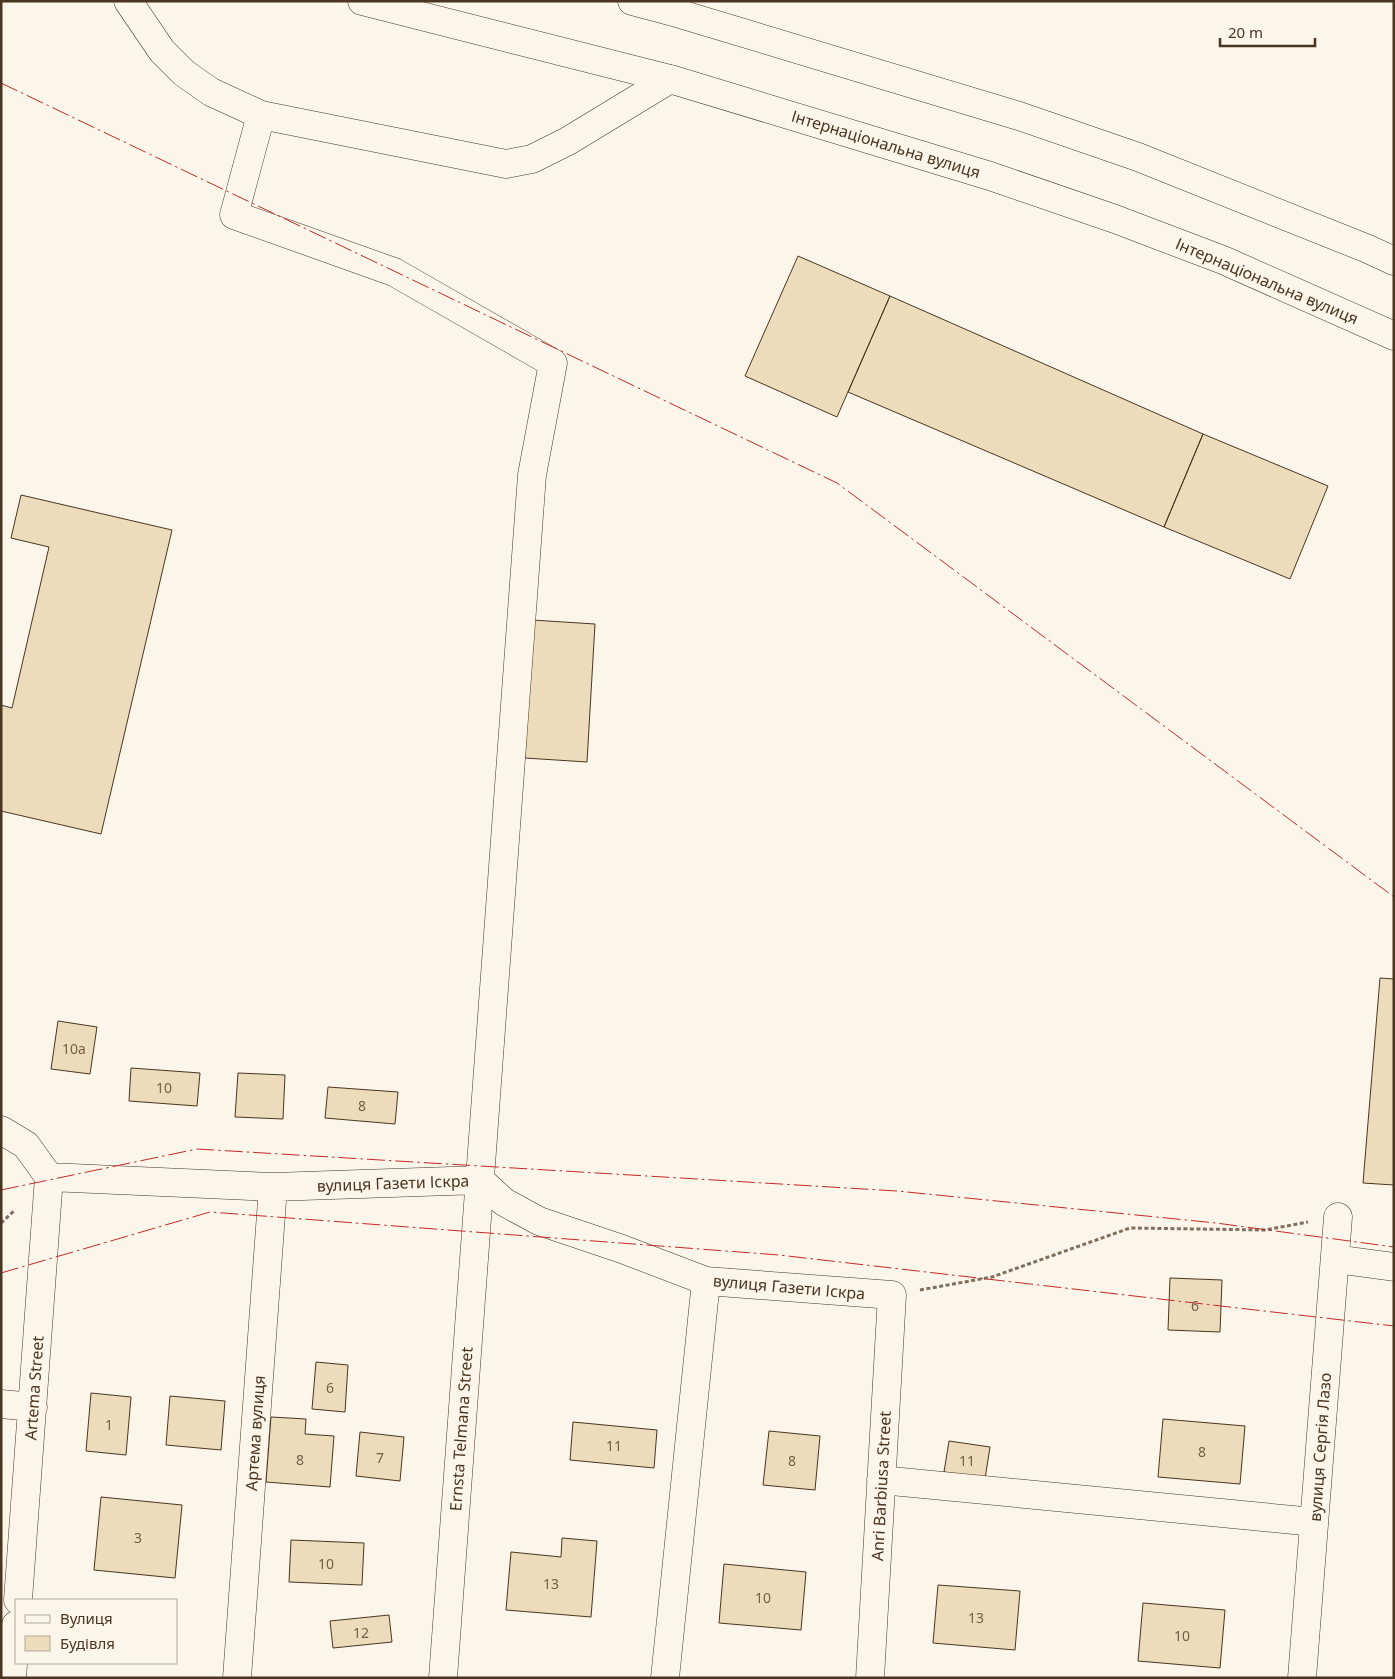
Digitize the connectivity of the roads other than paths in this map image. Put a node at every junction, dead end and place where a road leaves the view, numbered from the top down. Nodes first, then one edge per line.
1 (128, 1) edge
2 (362, 1) edge
3 (632, 1) edge
4 (670, 78) junction
5 (261, 115) junction
6 (1394, 261) edge
7 (1394, 336) edge
8 (1, 1130) edge
9 (50, 1176) junction
10 (480, 1180) junction
11 (273, 1187) junction
12 (1338, 1217) road end
13 (1335, 1259) junction
14 (1394, 1267) edge
15 (706, 1281) junction
16 (892, 1295) joint
17 (1, 1404) edge
18 (33, 1407) junction
19 (881, 1480) junction
20 (1314, 1522) junction
21 (18, 1599) edge
22 (15, 1638) edge
23 (874, 1677) edge
24 (12, 1678) edge
25 (237, 1678) edge
26 (443, 1678) edge
27 (665, 1678) edge
28 (1302, 1678) edge

1 - 5 street
2 - 4 street, Інтернаціональна вулиця
3 - 6 street
4 - 5 street
4 - 7 street, Інтернаціональна вулиця
5 - 10 street, Ernsta Telmana Street
8 - 9 street
9 - 11 street, вулиця Газети Іскра
9 - 18 street, Artema Street
10 - 11 street, вулиця Газети Іскра
10 - 15 street, вулиця Газети Іскра
10 - 26 street, Ernsta Telmana Street
11 - 25 street, Артема вулиця
12 - 13 street, вулиця Сергія Лазо
13 - 14 street
13 - 20 street, вулиця Сергія Лазо
15 - 16 street, вулиця Газети Іскра
15 - 27 street
16 - 19 street, Anri Barbiusa Street
17 - 18 street
18 - 21 street, Artema Street
19 - 20 street
19 - 23 street, Anri Barbiusa Street
20 - 28 street, вулиця Сергія Лазо
22 - 24 street

